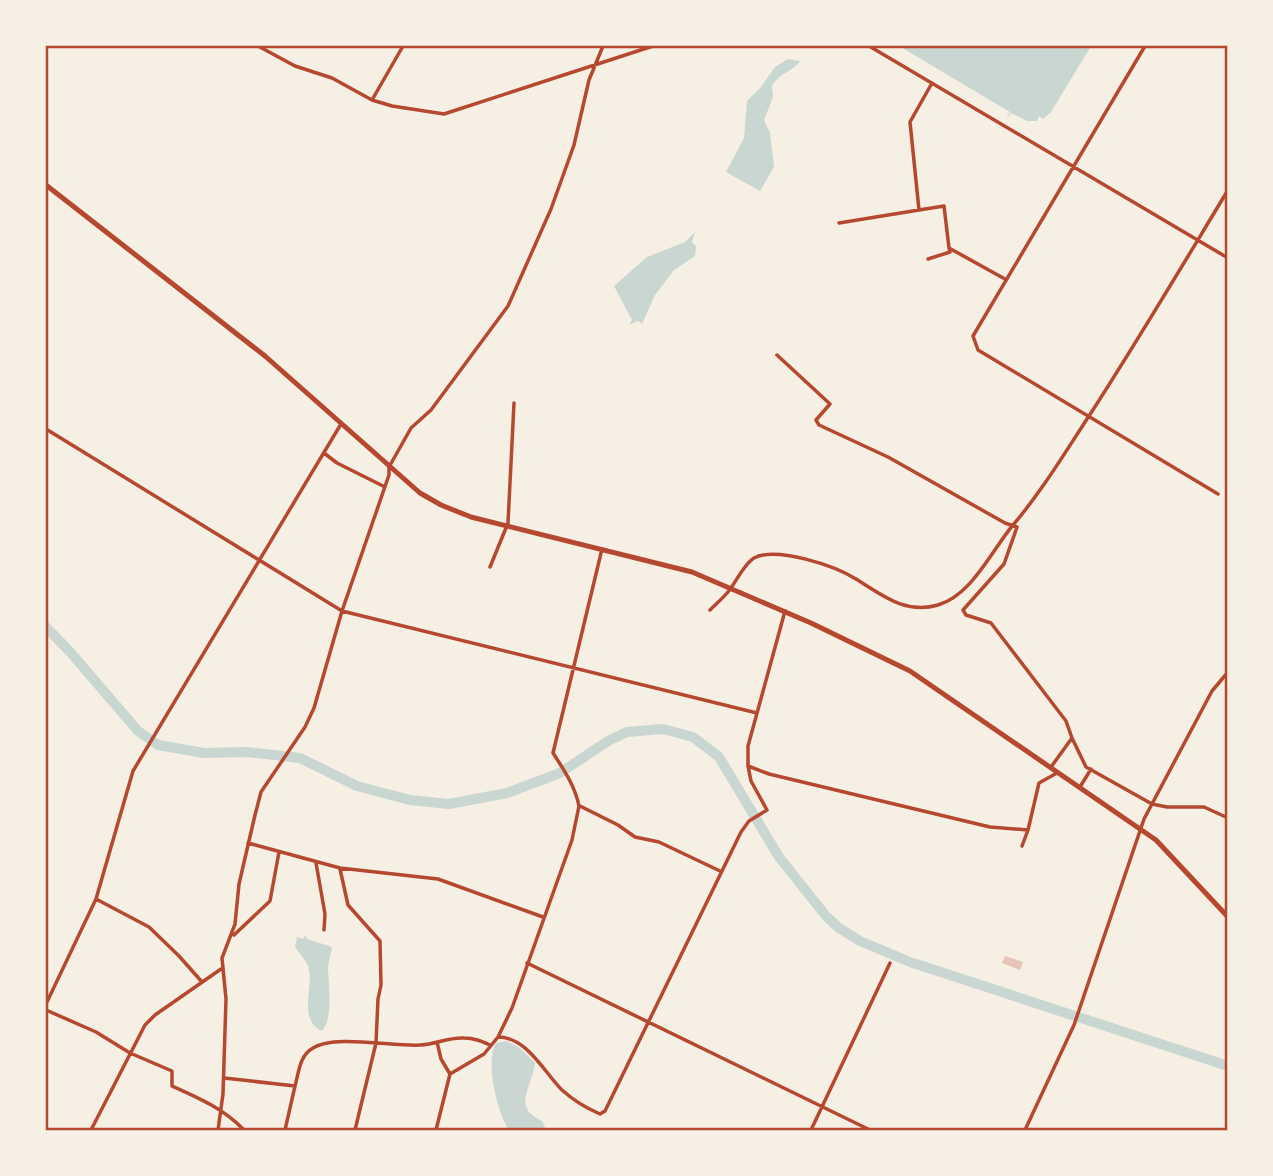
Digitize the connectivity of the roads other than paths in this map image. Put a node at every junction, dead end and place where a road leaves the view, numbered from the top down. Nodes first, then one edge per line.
1 (258, 46) edge
2 (403, 46) edge
3 (603, 46) edge
4 (653, 46) edge
5 (869, 46) edge
6 (1145, 46) edge
7 (595, 64) junction
8 (932, 83) junction
9 (372, 100) junction
10 (1073, 166) junction
11 (46, 185) edge
12 (1227, 190) edge
13 (919, 209) junction
14 (839, 223) dead end
15 (1198, 241) junction
16 (949, 248) junction
17 (1227, 258) edge
18 (929, 259) dead end
19 (1005, 279) junction
20 (777, 355) dead end
21 (514, 402) dead end
22 (1088, 417) junction
23 (341, 424) junction
24 (46, 429) edge
25 (324, 453) junction
26 (388, 467) junction
27 (385, 487) junction
28 (1218, 494) dead end
29 (1013, 526) junction
30 (505, 527) junction
31 (602, 549) junction
32 (259, 560) junction
33 (489, 567) dead end
34 (731, 587) junction
35 (710, 610) dead end
36 (342, 611) junction
37 (785, 611) junction
38 (575, 667) junction
39 (1227, 672) edge
40 (757, 713) junction
41 (1072, 738) junction
42 (748, 766) junction
43 (1051, 767) junction
44 (1091, 769) junction
45 (1059, 772) junction
46 (1080, 787) junction
47 (1152, 804) junction
48 (579, 806) junction
49 (1227, 818) edge
50 (1140, 829) junction
51 (1028, 830) junction
52 (248, 843) junction
53 (1022, 846) dead end
54 (279, 852) junction
55 (316, 862) junction
56 (340, 868) junction
57 (720, 872) junction
58 (96, 899) junction
59 (543, 917) junction
60 (1227, 917) edge
61 (324, 930) dead end
62 (232, 937) junction
63 (527, 963) junction
64 (890, 963) dead end
65 (222, 969) junction
66 (202, 982) junction
67 (46, 1004) edge
68 (46, 1010) edge
69 (647, 1022) junction
70 (498, 1037) junction
71 (436, 1042) junction
72 (376, 1043) junction
73 (490, 1045) junction
74 (130, 1054) junction
75 (450, 1074) junction
76 (224, 1079) junction
77 (295, 1086) junction
78 (821, 1107) junction
79 (222, 1111) junction
80 (91, 1130) edge
81 (218, 1130) edge
82 (244, 1130) edge
83 (285, 1130) edge
84 (355, 1130) edge
85 (436, 1130) edge
86 (811, 1130) edge
87 (870, 1130) edge
88 (1025, 1130) edge

1 - 9 street
2 - 9 street
3 - 7 street
4 - 7 street
5 - 8 street
6 - 10 street
7 - 9 street
7 - 26 street
8 - 10 street
8 - 13 street
10 - 15 street
10 - 19 street
11 - 23 main road
12 - 15 street
13 - 14 street
13 - 16 street
15 - 17 street
15 - 22 street
16 - 18 street
16 - 19 street
19 - 22 street
20 - 29 street
21 - 30 street
22 - 28 street
22 - 29 street
23 - 25 street
23 - 26 main road
24 - 32 street
25 - 27 street
25 - 32 street
26 - 27 street
26 - 30 main road
27 - 36 street
29 - 34 street
29 - 41 street
30 - 31 main road
30 - 33 street
31 - 34 main road
31 - 38 street
32 - 36 street
32 - 58 street
34 - 35 street
34 - 37 main road
36 - 38 street
36 - 52 street
37 - 40 street
37 - 43 main road
38 - 40 street
38 - 48 street
39 - 47 street
40 - 42 street
41 - 43 street
41 - 44 street
42 - 51 street
42 - 57 street
43 - 45 main road
44 - 46 street
44 - 47 street
45 - 46 main road
45 - 51 street
46 - 50 main road
47 - 49 street
47 - 50 street
48 - 57 street
48 - 59 street
50 - 60 main road
50 - 88 street
51 - 53 street
52 - 54 street
52 - 62 street
54 - 55 street
54 - 62 street
55 - 56 street
55 - 61 street
56 - 59 street
56 - 72 street
57 - 69 street
58 - 66 street
58 - 67 street
59 - 63 street
62 - 65 street
63 - 69 street
63 - 70 street
64 - 78 street
65 - 66 street
65 - 76 street
66 - 74 street
68 - 74 street
69 - 70 street
69 - 78 street
70 - 73 street
71 - 72 street
71 - 73 street
71 - 75 street
72 - 77 street
72 - 84 street
73 - 75 street
74 - 79 street
74 - 80 street
75 - 85 street
76 - 77 street
76 - 79 street
77 - 83 street
78 - 86 street
78 - 87 street
79 - 81 street
79 - 82 street

